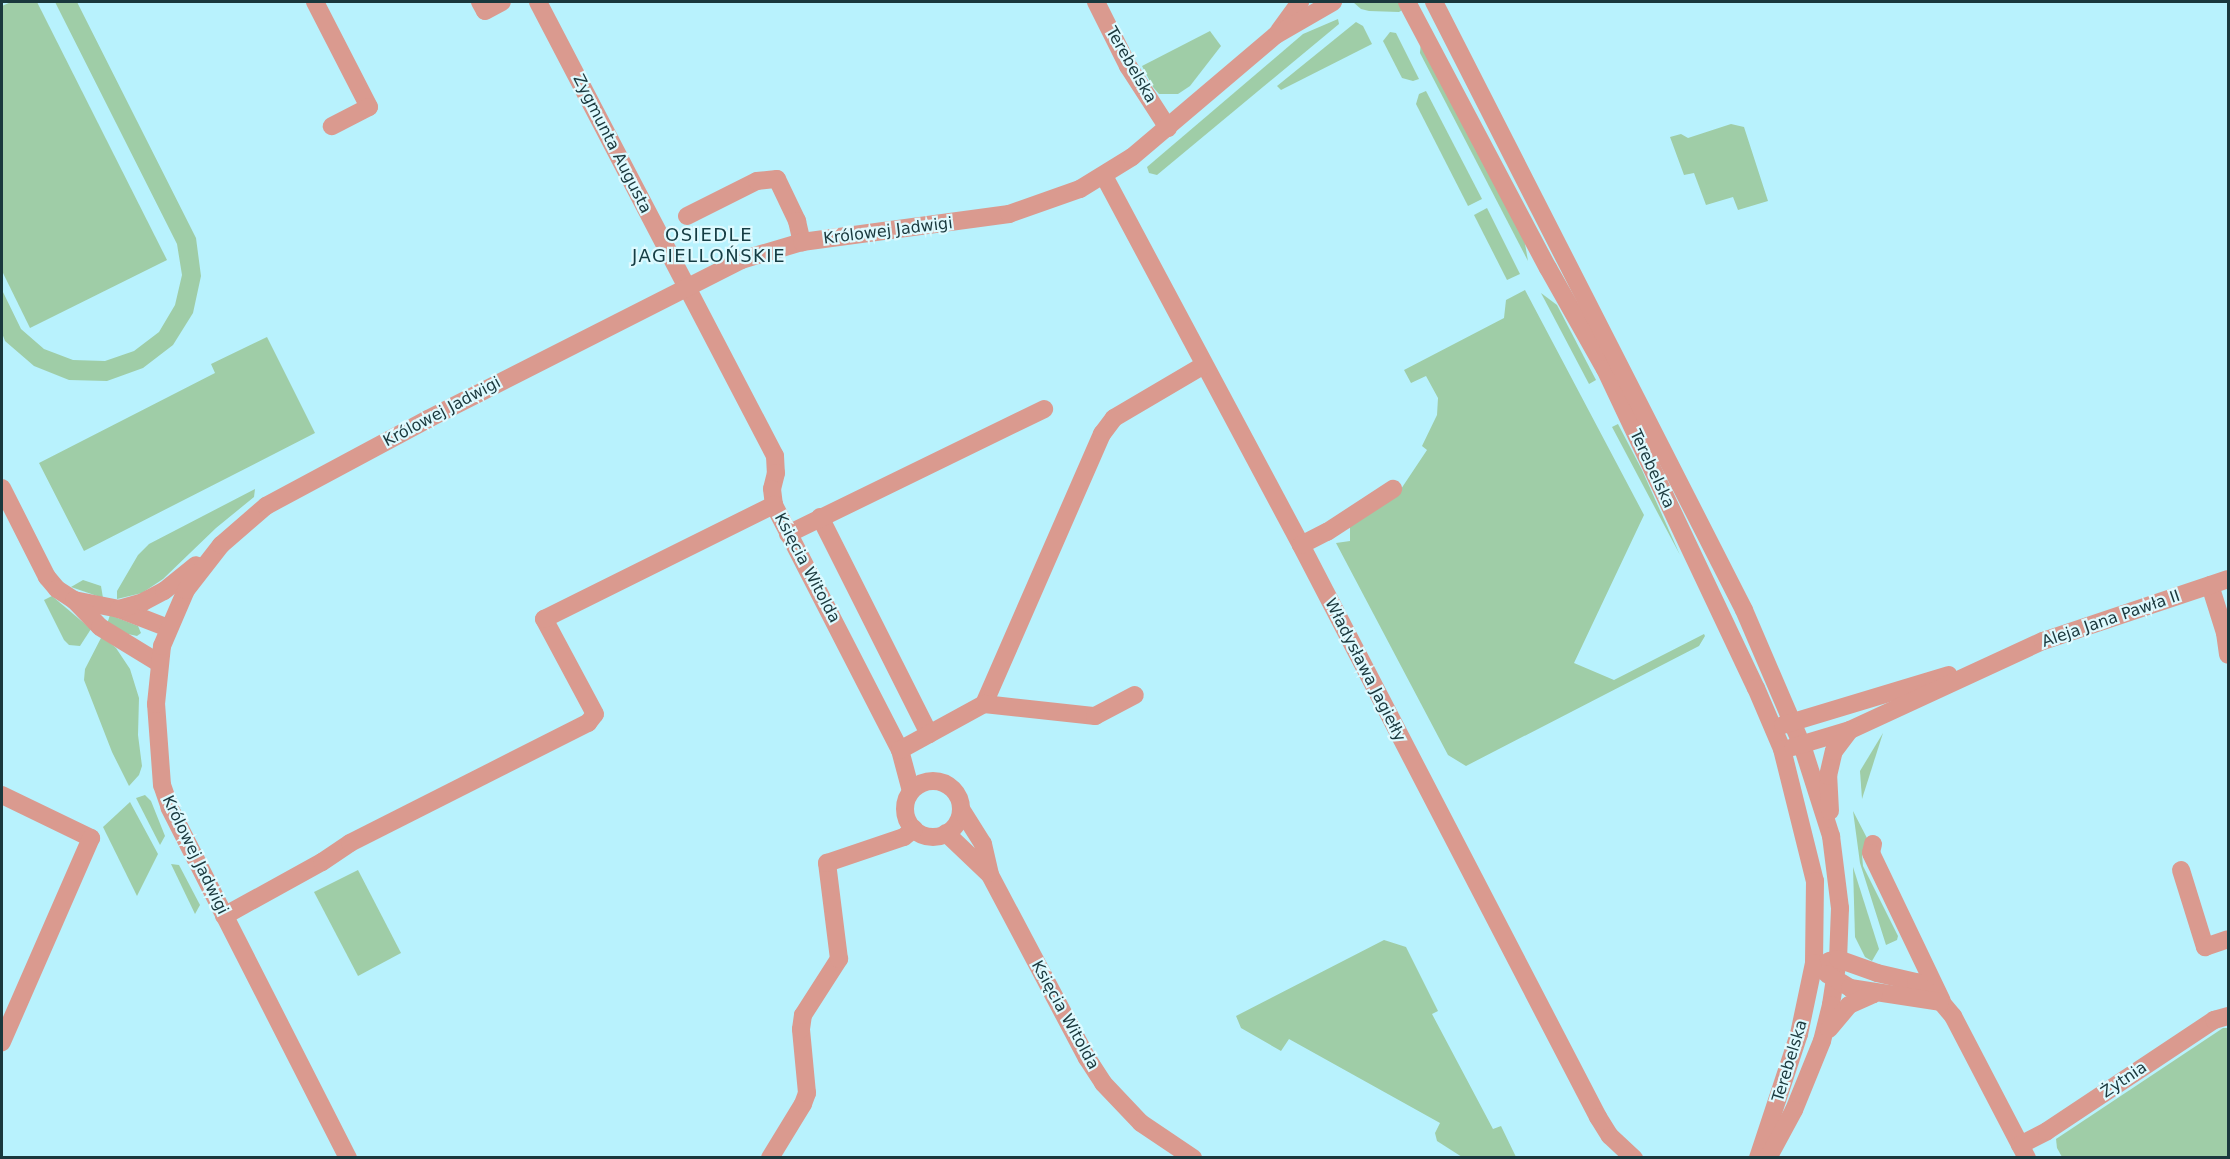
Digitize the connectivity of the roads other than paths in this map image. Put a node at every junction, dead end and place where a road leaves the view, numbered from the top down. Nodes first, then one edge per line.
1 (315, 2) edge
2 (480, 2) edge
3 (502, 2) edge
4 (538, 2) edge
5 (1096, 2) edge
6 (1300, 2) edge
7 (1333, 2) edge
8 (1407, 2) edge
9 (1434, 2) edge
10 (1276, 35) junction
11 (332, 126) dead end
12 (1168, 128) junction
13 (1104, 176) junction
14 (687, 216) dead end
15 (802, 242) junction
16 (686, 287) junction
17 (1204, 365) junction
18 (1044, 409) dead end
19 (2, 488) edge
20 (1393, 489) dead end
21 (774, 505) junction
22 (820, 517) junction
23 (788, 534) junction
24 (221, 545) junction
25 (1301, 545) junction
26 (2229, 579) edge
27 (2210, 585) junction
28 (74, 600) junction
29 (119, 609) junction
30 (168, 628) junction
31 (2227, 632) edge
32 (2229, 655) edge
33 (159, 663) junction
34 (1994, 663) junction
35 (1135, 695) dead end
36 (984, 704) junction
37 (1793, 721) junction
38 (1774, 727) junction
39 (1850, 730) junction
40 (929, 734) junction
41 (1802, 745) junction
42 (1782, 749) junction
43 (900, 750) junction
44 (932, 781) junction
45 (911, 791) junction
46 (2, 795) edge
47 (961, 809) junction
48 (914, 829) junction
49 (946, 833) junction
50 (1831, 836) junction
51 (1873, 844) dead end
52 (2181, 870) dead end
53 (990, 875) junction
54 (224, 916) junction
55 (2229, 939) edge
56 (1838, 959) junction
57 (1814, 963) junction
58 (1835, 981) junction
59 (1874, 994) junction
60 (1942, 1002) junction
61 (2229, 1016) edge
62 (1822, 1041) junction
63 (2, 1042) edge
64 (2024, 1151) edge
65 (348, 1158) edge
66 (770, 1158) edge
67 (1193, 1158) edge
68 (1634, 1158) edge
69 (1758, 1158) edge
70 (1768, 1158) edge

1 - 11 street
2 - 3 street
4 - 16 street, Zygmunta Augusta
5 - 12 street, Terebelska
6 - 10 street, Królowej Jadwigi
7 - 10 street, Królowej Jadwigi
8 - 38 street, Terebelska
9 - 37 street, Terebelska
10 - 12 street, Królowej Jadwigi
12 - 13 street, Królowej Jadwigi
13 - 15 street, Królowej Jadwigi
13 - 17 street, Władysława Jagiełły
14 - 15 street
15 - 16 street, Królowej Jadwigi
16 - 21 street, Księcia Witolda
16 - 24 street, Królowej Jadwigi
17 - 25 street, Władysława Jagiełły
17 - 36 street
18 - 22 street
19 - 28 street
20 - 25 street
21 - 23 street, Księcia Witolda
21 - 54 street
22 - 23 street
22 - 40 street
23 - 43 street, Księcia Witolda
24 - 29 street
24 - 30 street, Królowej Jadwigi
25 - 68 street, Władysława Jagiełły
26 - 27 street, Aleja Jana Pawła II
27 - 31 street
27 - 34 street, Aleja Jana Pawła II
28 - 29 street
28 - 33 street
29 - 30 street
30 - 33 street, Królowej Jadwigi
31 - 32 street
33 - 54 street, Królowej Jadwigi
34 - 37 street, Aleja Jana Pawła II
34 - 39 street, Aleja Jana Pawła II
35 - 36 street
36 - 40 street
37 - 38 street, Aleja Jana Pawła II
37 - 41 street, Terebelska
38 - 42 street, Terebelska
39 - 41 street, Aleja Jana Pawła II
39 - 50 street, Terebelska
40 - 43 street
41 - 42 street, Aleja Jana Pawła II
41 - 50 street, Terebelska
42 - 57 street, Terebelska
43 - 44 street, Księcia Witolda
43 - 45 street, Księcia Witolda
44 - 45 street
44 - 47 street
45 - 48 street
46 - 63 street
47 - 49 street
47 - 53 street, Księcia Witolda
48 - 49 street
48 - 66 street
49 - 53 street, Księcia Witolda
50 - 56 street, Terebelska
51 - 60 street
52 - 55 street
53 - 67 street, Księcia Witolda
54 - 65 street, Królowej Jadwigi
56 - 57 street
56 - 58 street, Terebelska
56 - 60 street
57 - 58 street
57 - 69 street, Terebelska
58 - 59 street
58 - 62 street, Terebelska
59 - 60 street
59 - 62 street, Terebelska
60 - 64 street
61 - 64 street, Żytnia
62 - 70 street, Terebelska

